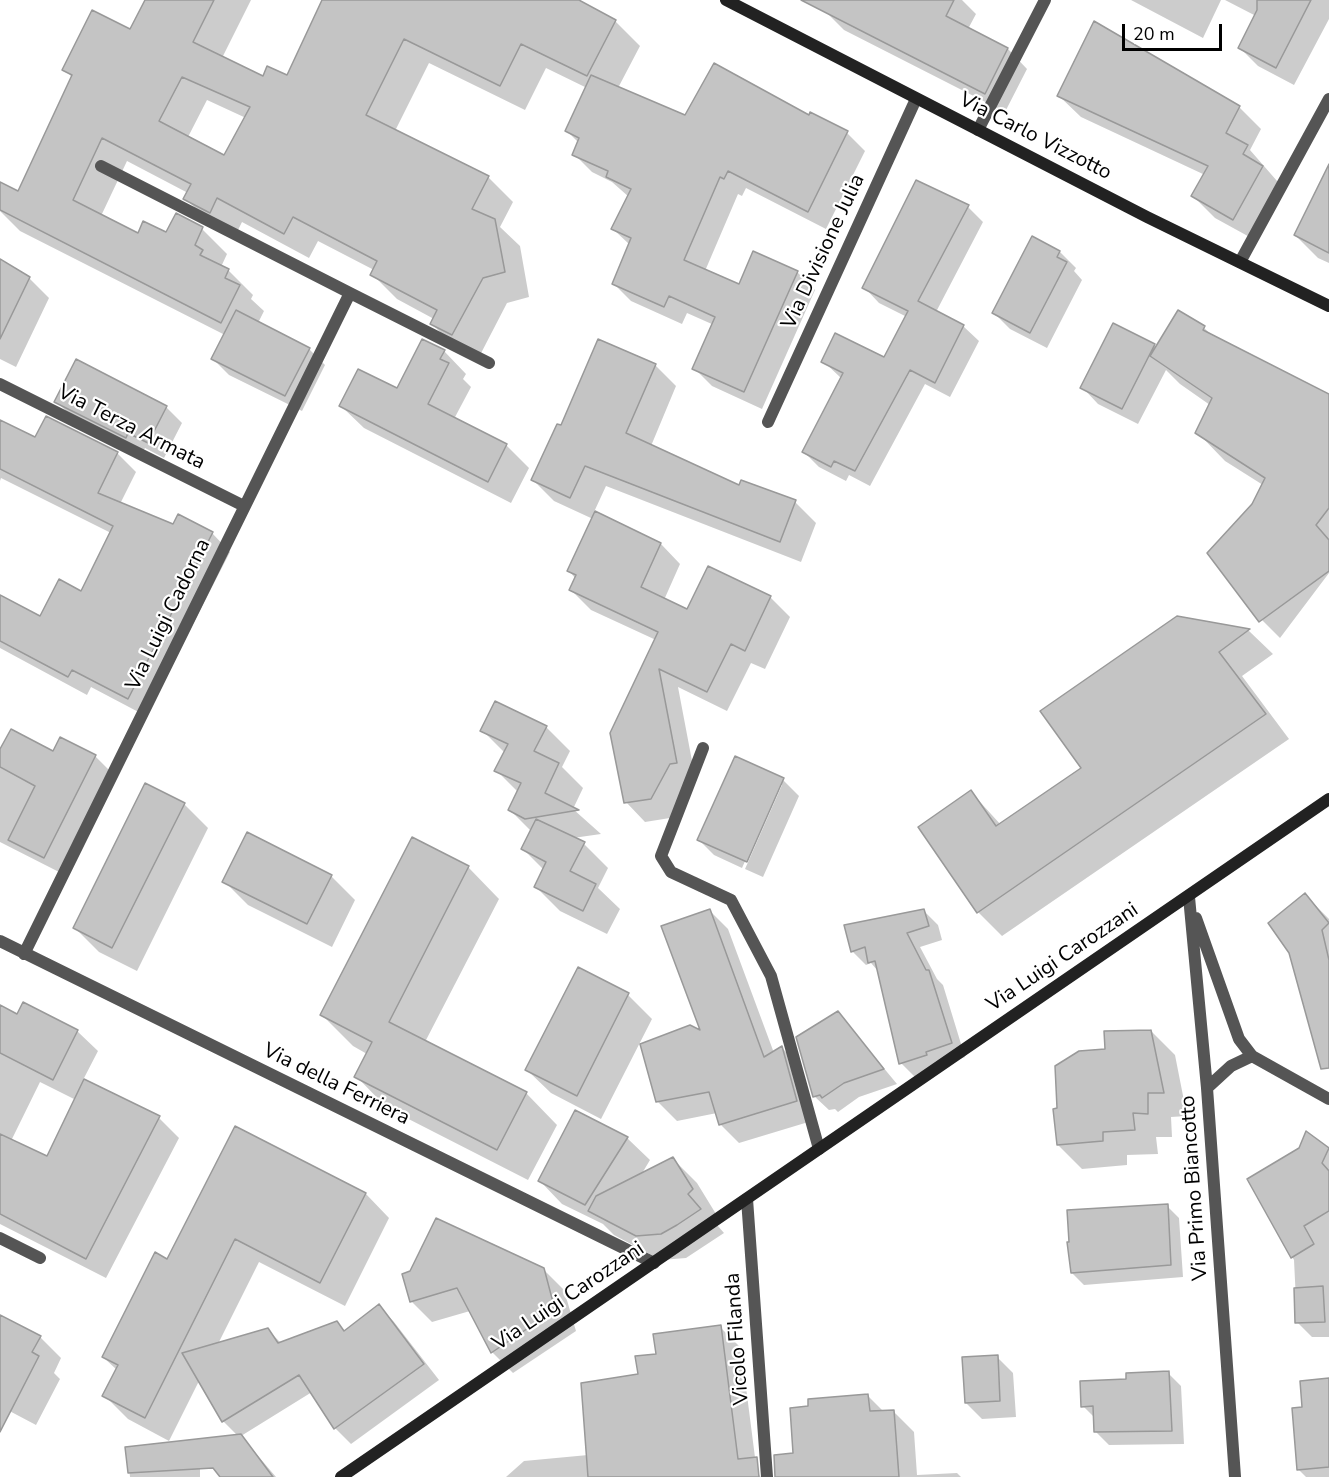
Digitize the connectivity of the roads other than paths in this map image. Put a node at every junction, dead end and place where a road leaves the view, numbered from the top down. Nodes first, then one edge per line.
1 (726, 0) edge
2 (1045, 0) edge
3 (916, 99) junction
4 (1329, 99) edge
5 (978, 130) junction
6 (101, 166) dead end
7 (1240, 262) junction
8 (350, 293) junction
9 (1329, 306) edge
10 (489, 363) dead end
11 (0, 384) edge
12 (768, 422) dead end
13 (244, 506) junction
14 (703, 748) dead end
15 (1329, 799) edge
16 (1189, 897) junction
17 (0, 941) edge
18 (24, 954) junction
19 (1252, 1056) junction
20 (1207, 1088) junction
21 (1329, 1099) edge
22 (819, 1149) junction
23 (747, 1199) junction
24 (0, 1238) edge
25 (40, 1258) dead end
26 (654, 1263) junction
27 (341, 1477) edge
28 (767, 1477) edge
29 (1235, 1477) edge

1 - 3 street, Via Carlo Vizzotto
2 - 5 street
3 - 5 street, Via Carlo Vizzotto
3 - 12 street, Via Divisione Julia
4 - 7 street
5 - 7 street, Via Carlo Vizzotto
6 - 8 street
7 - 9 street, Via Carlo Vizzotto
8 - 10 street
8 - 13 street, Via Luigi Cadorna
11 - 13 street, Via Terza Armata
13 - 18 street, Via Luigi Cadorna
14 - 22 street
15 - 16 street, Via Luigi Carozzani
16 - 19 street
16 - 20 street, Via Primo Biancotto
16 - 22 street, Via Luigi Carozzani
17 - 18 street, Via della Ferriera
18 - 26 street, Via della Ferriera
19 - 20 street
19 - 21 street
20 - 29 street, Via Primo Biancotto
22 - 23 street, Via Luigi Carozzani
23 - 26 street, Via Luigi Carozzani
23 - 28 street, Vicolo Filanda
24 - 25 street
26 - 27 street, Via Luigi Carozzani

